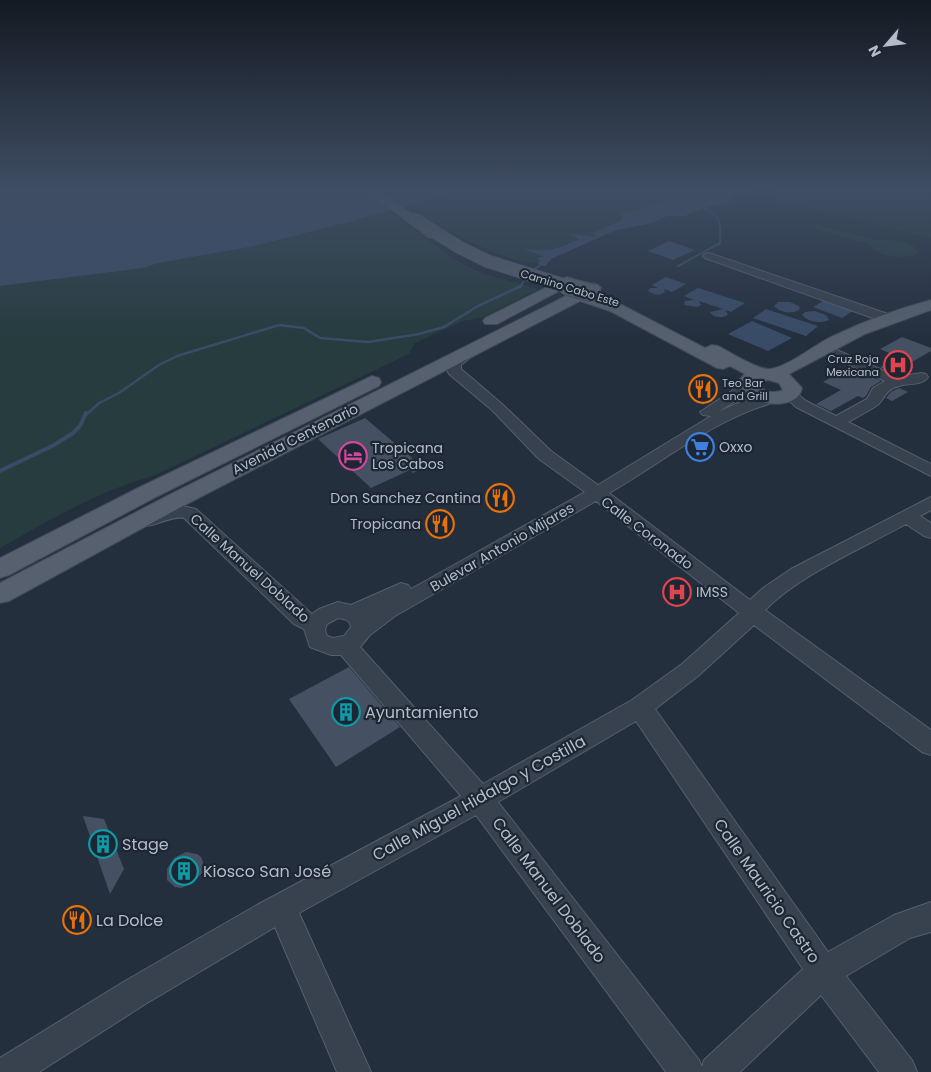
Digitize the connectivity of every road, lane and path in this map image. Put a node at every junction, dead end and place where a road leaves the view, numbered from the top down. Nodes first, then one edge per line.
1 (439, 238) edge
2 (444, 238) edge
3 (709, 256) dead end
4 (568, 286) junction
5 (931, 305) edge
6 (931, 314) edge
7 (889, 319) junction
8 (481, 344) junction
9 (841, 347) junction
10 (728, 362) junction
11 (767, 374) junction
12 (921, 377) dead end
13 (896, 380) junction
14 (747, 382) junction
15 (785, 393) junction
16 (837, 422) junction
17 (931, 471) edge
18 (591, 490) junction
19 (931, 503) edge
20 (907, 516) junction
21 (128, 527) junction
22 (931, 532) edge
23 (0, 568) edge
24 (0, 594) edge
25 (753, 613) junction
26 (315, 625) junction
27 (354, 629) junction
28 (640, 707) junction
29 (931, 744) edge
30 (480, 799) junction
31 (282, 908) junction
32 (931, 917) edge
33 (823, 972) junction
34 (9, 1072) edge
35 (354, 1072) edge
36 (687, 1072) edge
37 (716, 1072) edge
38 (900, 1072) edge

1 - 4 main road, bridge
2 - 4 main road, Camino Cabo Este, bridge
3 - 7 street
4 - 8 main road, Avenida Centenario
4 - 10 main road
4 - 10 main road, Camino Cabo Este
4 - 23 main road, Avenida Centenario
5 - 7 main road, Bulevar Antonio Mijares
6 - 9 main road, Bulevar Antonio Mijares
7 - 9 main road, Bulevar Antonio Mijares
8 - 18 street, Calle Coronado
8 - 21 main road, Avenida Centenario
9 - 11 main road, Bulevar Antonio Mijares
9 - 13 street
9 - 15 main road, Bulevar Antonio Mijares
10 - 11 main road, Camino Cabo Este
10 - 14 main road, Camino Cabo Este
11 - 14 main road, Bulevar Antonio Mijares
11 - 15 main road, Camino Cabo Este
12 - 13 street
13 - 16 street
14 - 15 main road, Camino Cabo Este
14 - 18 street, Bulevar Antonio Mijares
15 - 16 street
15 - 18 street, Bulevar Antonio Mijares
16 - 17 street
18 - 25 street, Calle Coronado
18 - 27 street, Bulevar Antonio Mijares
19 - 20 street, Calle Miguel Hidalgo y Costilla
20 - 22 street
20 - 25 street, Calle Miguel Hidalgo y Costilla
21 - 24 main road, Avenida Centenario
21 - 26 street, Calle Manuel Doblado
25 - 28 street, Calle Miguel Hidalgo y Costilla
25 - 29 street, Calle Coronado
26 - 27 street
26 - 27 street
27 - 30 street, Calle Manuel Doblado
28 - 30 street, Calle Miguel Hidalgo y Costilla
28 - 33 street, Calle Mauricio Castro
30 - 31 street, Calle Miguel Hidalgo y Costilla
30 - 36 street, Calle Manuel Doblado
31 - 34 street, Calle Miguel Hidalgo y Costilla
31 - 35 street
32 - 33 street
33 - 37 street
33 - 38 street, Calle Mauricio Castro

